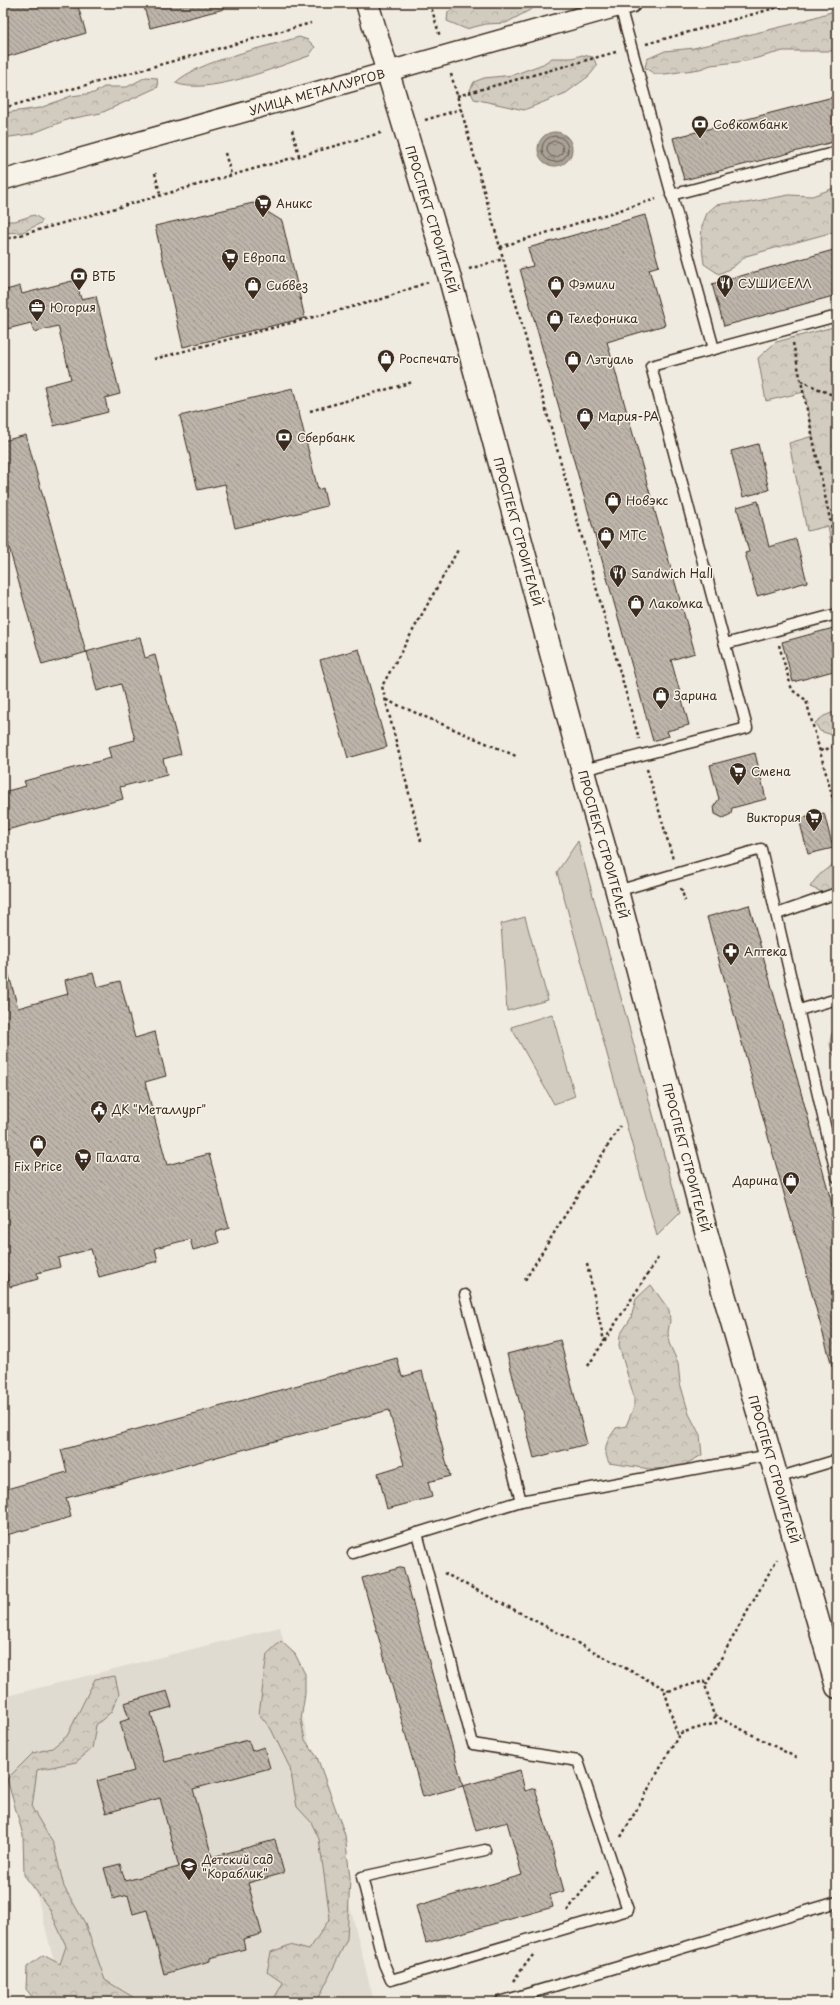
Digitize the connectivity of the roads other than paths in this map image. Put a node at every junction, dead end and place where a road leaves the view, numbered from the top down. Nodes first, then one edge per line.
1 (367, 3) edge
2 (626, 5) edge
3 (387, 71) junction
4 (837, 152) edge
5 (3, 180) edge
6 (670, 195) junction
7 (837, 316) edge
8 (714, 349) junction
9 (837, 614) edge
10 (725, 644) junction
11 (583, 770) junction
12 (617, 891) junction
13 (837, 893) edge
14 (777, 914) junction
15 (837, 999) edge
16 (799, 1010) junction
17 (837, 1177) edge
18 (465, 1295) dead end
19 (770, 1455) junction
20 (837, 1460) edge
21 (777, 1478) junction
22 (521, 1501) junction
23 (418, 1533) junction
24 (353, 1553) dead end
25 (837, 1687) edge
26 (485, 1850) dead end
27 (837, 1902) edge
28 (500, 2002) edge

1 - 3 street, ПРОСПЕКТ СТРОИТЕЛЕЙ
2 - 3 street, УЛИЦА МЕТАЛЛУРГОВ
2 - 6 lane
3 - 5 street, УЛИЦА МЕТАЛЛУРГОВ
3 - 11 street, ПРОСПЕКТ СТРОИТЕЛЕЙ
4 - 6 lane
6 - 8 lane
7 - 8 lane
8 - 10 lane
9 - 10 lane
10 - 11 lane
11 - 12 street, ПРОСПЕКТ СТРОИТЕЛЕЙ
12 - 14 lane
12 - 19 street, ПРОСПЕКТ СТРОИТЕЛЕЙ
13 - 14 lane
14 - 16 lane
15 - 16 lane
16 - 17 lane
18 - 22 lane
19 - 21 street, ПРОСПЕКТ СТРОИТЕЛЕЙ
19 - 22 lane
20 - 21 lane
21 - 25 street, ПРОСПЕКТ СТРОИТЕЛЕЙ
22 - 23 lane
23 - 24 lane
23 - 26 lane
27 - 28 lane

